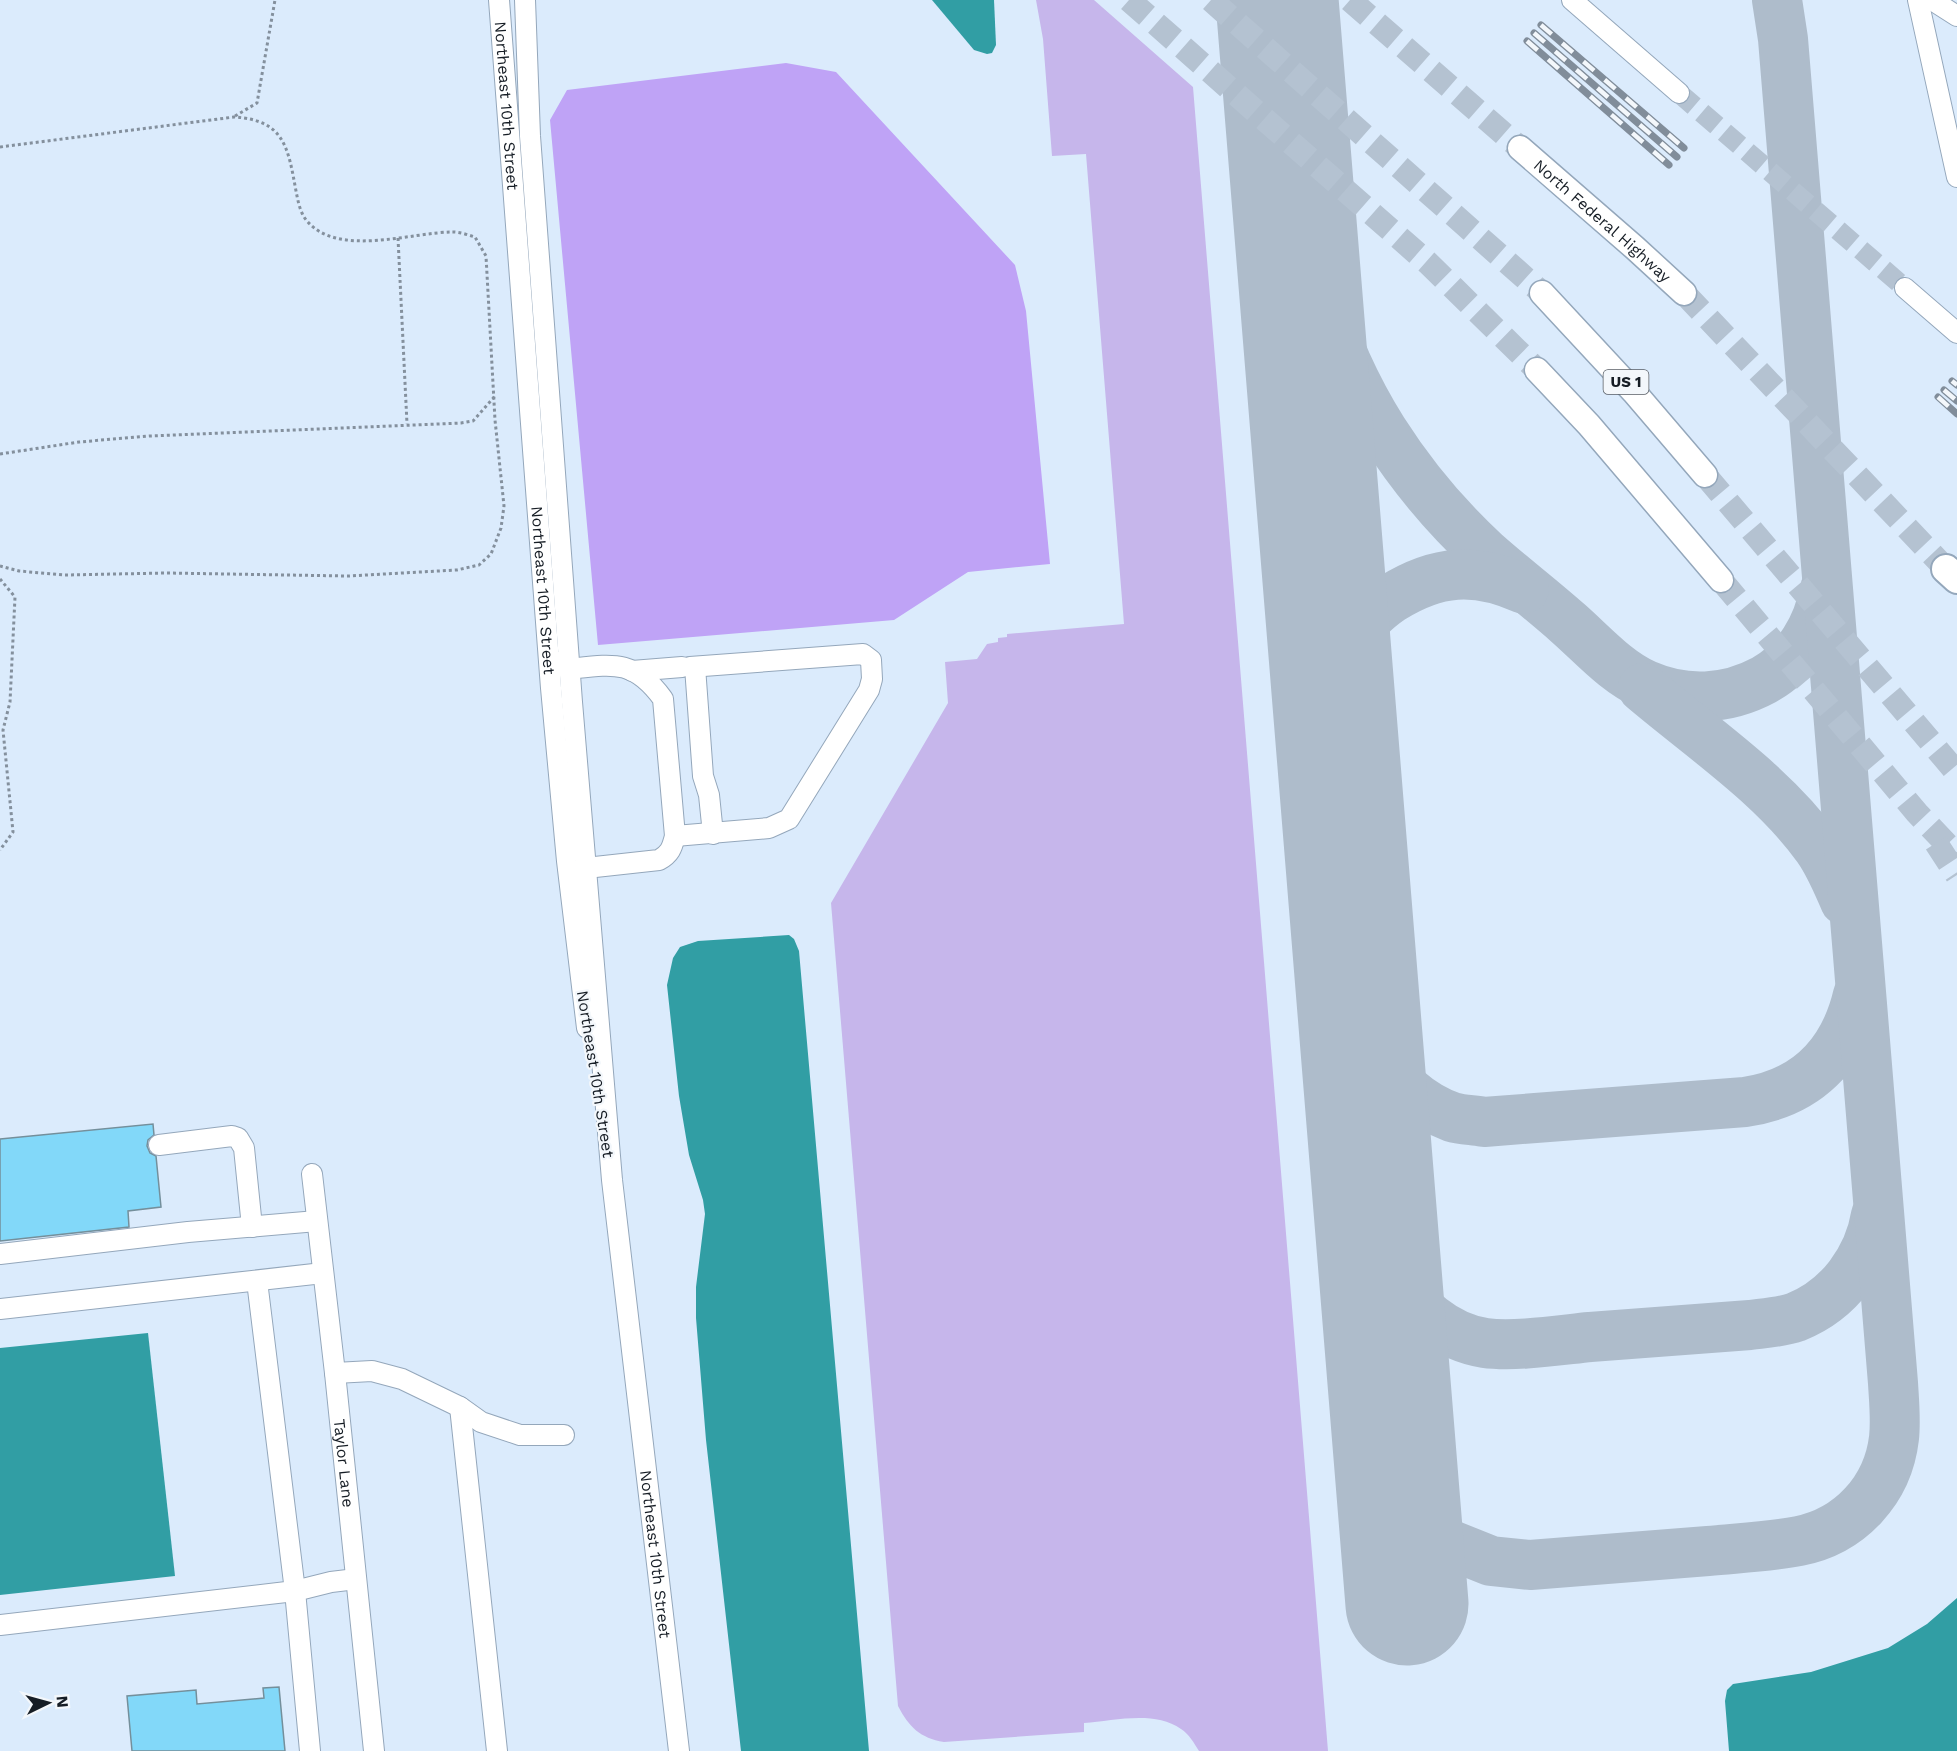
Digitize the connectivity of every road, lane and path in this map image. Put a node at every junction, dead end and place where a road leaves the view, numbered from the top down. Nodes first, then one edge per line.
1 (275, 0) edge
2 (499, 0) edge
3 (525, 0) edge
4 (1572, 0) edge
5 (1918, 0) edge
6 (1932, 0) edge
7 (1957, 16) edge
8 (1679, 93) tunnel mouth
9 (234, 117) junction
10 (0, 147) edge
11 (1520, 148) tunnel mouth
12 (1957, 177) edge
13 (537, 231) junction
14 (516, 233) junction
15 (398, 237) junction
16 (1905, 288) tunnel mouth
17 (1542, 293) tunnel mouth
18 (1684, 293) tunnel mouth
19 (1956, 328) edge
20 (1537, 370) tunnel mouth
21 (495, 396) junction
22 (407, 424) junction
23 (0, 454) edge
24 (1705, 475) tunnel mouth
25 (0, 566) edge
26 (0, 579) edge
27 (1721, 580) tunnel mouth
28 (546, 630) junction
29 (689, 667) junction
30 (569, 669) junction
31 (632, 671) junction
32 (713, 834) junction
33 (675, 836) junction
34 (0, 850) edge
35 (586, 868) junction
36 (159, 1145) dead end
37 (312, 1174) dead end
38 (612, 1180) junction
39 (317, 1221) junction
40 (252, 1227) junction
41 (0, 1254) edge
42 (323, 1274) junction
43 (257, 1281) junction
44 (0, 1309) edge
45 (335, 1373) junction
46 (460, 1407) junction
47 (564, 1436) dead end
48 (356, 1579) junction
49 (295, 1591) junction
50 (0, 1625) edge
51 (309, 1751) edge
52 (374, 1751) edge
53 (497, 1751) edge
54 (679, 1751) edge

1 - 9 path
2 - 14 street, Northeast 10th Street
3 - 13 street, Northeast 10th Street
4 - 8 street
5 - 12 street
6 - 7 street
9 - 10 path
9 - 15 path
11 - 18 main road, North Federal Highway
13 - 14 street
13 - 30 street, Northeast 10th Street
14 - 28 street, Northeast 10th Street
15 - 21 path
15 - 22 path
16 - 19 street
17 - 24 main road, US 1
20 - 27 main road
21 - 22 path
21 - 25 path
22 - 23 path
26 - 34 path
28 - 30 street
28 - 38 street, Northeast 10th Street
29 - 31 street
29 - 32 street
29 - 32 street
30 - 31 street
30 - 35 street, Northeast 10th Street
31 - 33 street
32 - 33 street
33 - 35 street
35 - 38 street, Northeast 10th Street
36 - 40 street
37 - 39 street, Taylor Lane
38 - 54 street, Northeast 10th Street
39 - 40 street
39 - 42 street, Taylor Lane
40 - 41 street
42 - 43 street
42 - 45 street, Taylor Lane
43 - 44 street
43 - 49 street
45 - 46 street
45 - 48 street, Taylor Lane
46 - 47 street
46 - 53 street
48 - 49 street
48 - 52 street, Taylor Lane
49 - 50 street
49 - 51 street

